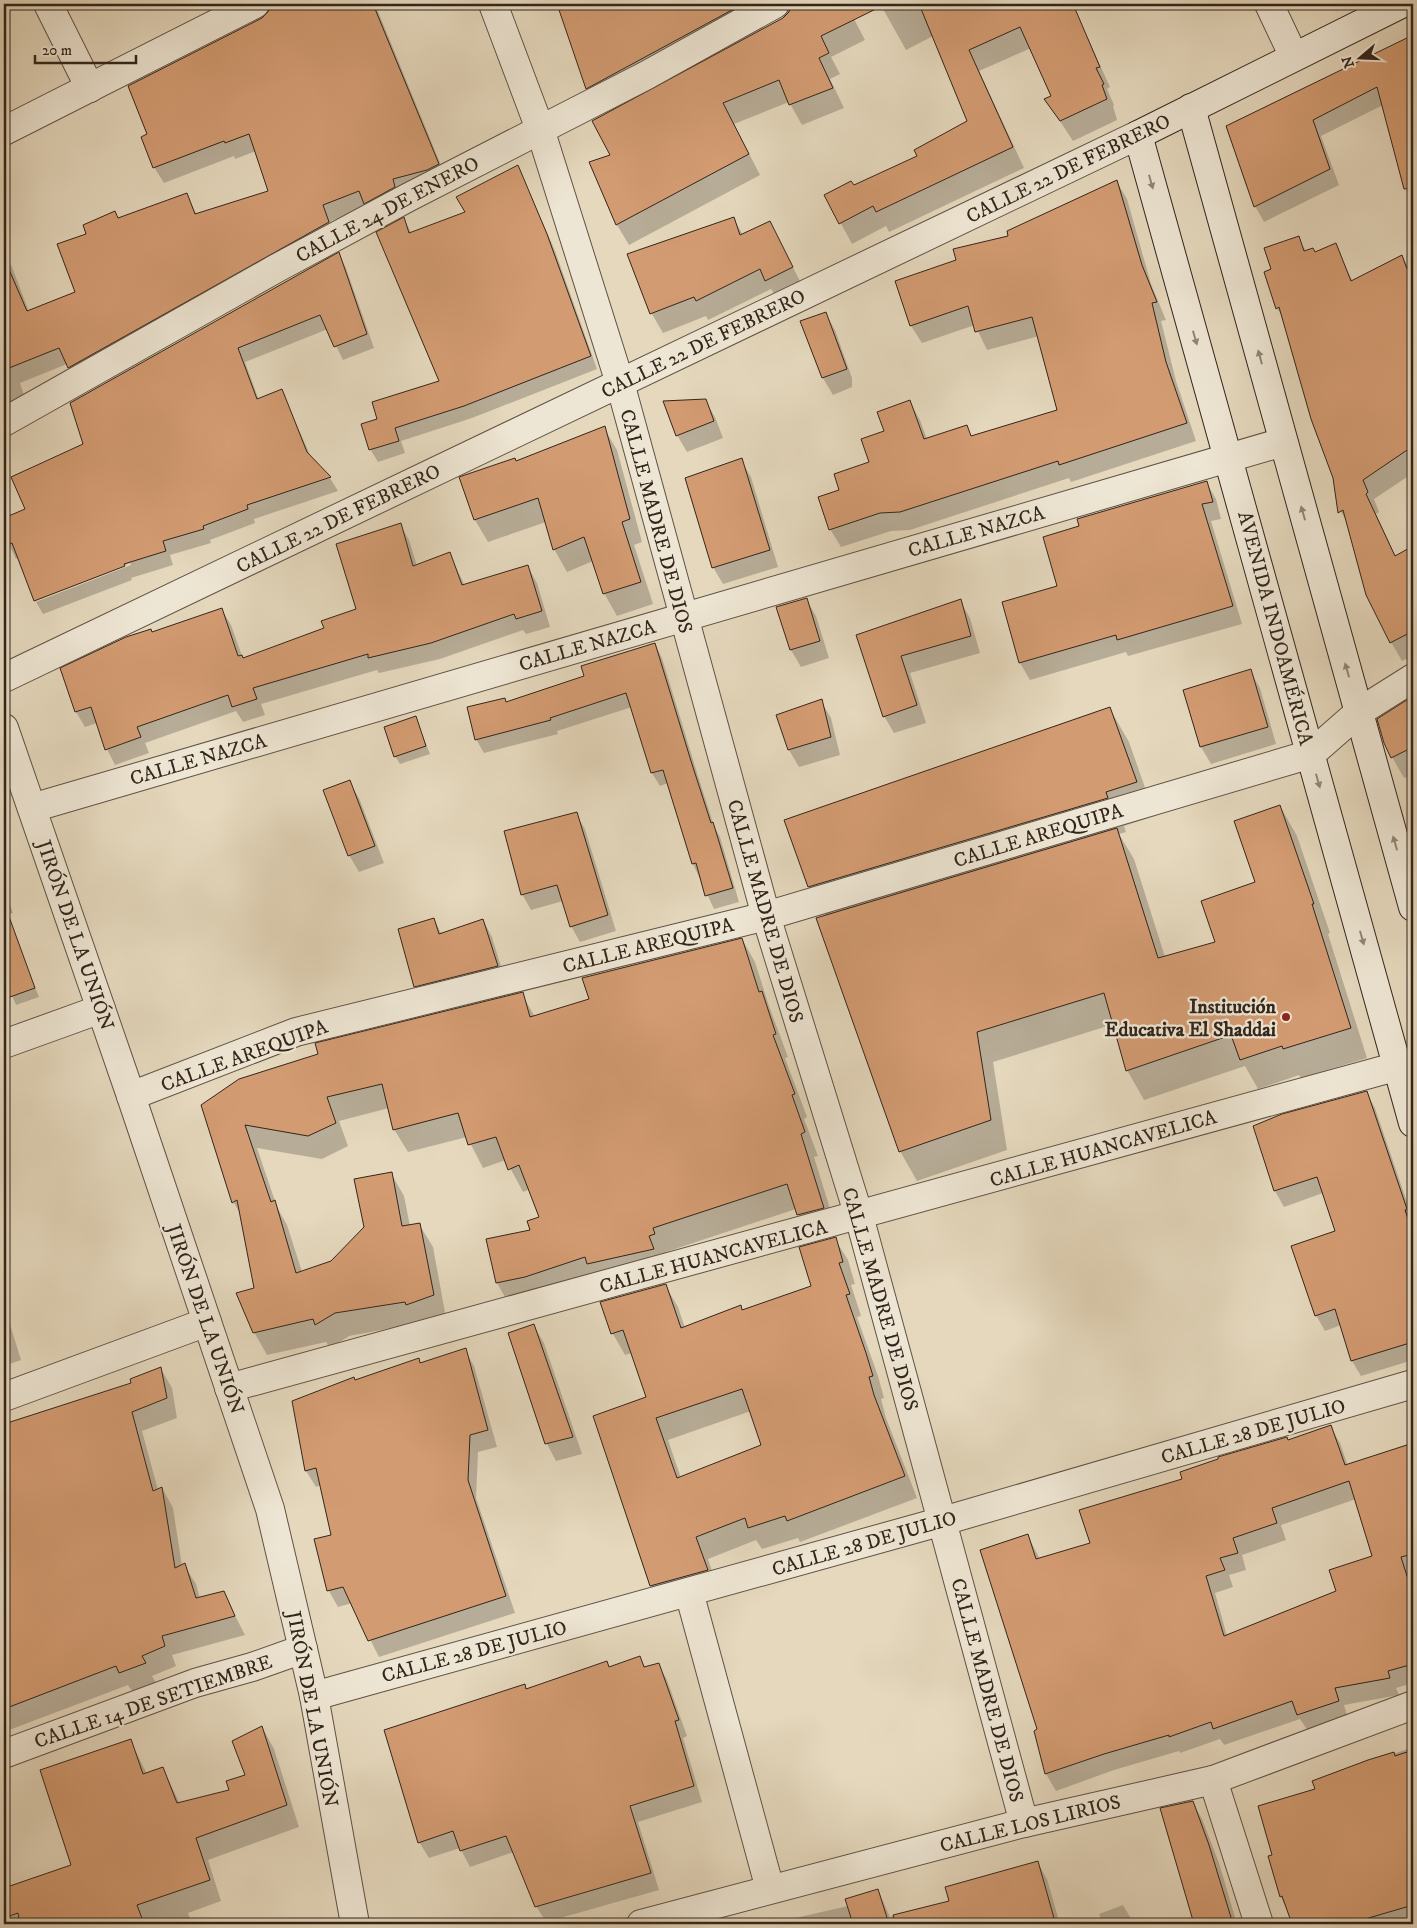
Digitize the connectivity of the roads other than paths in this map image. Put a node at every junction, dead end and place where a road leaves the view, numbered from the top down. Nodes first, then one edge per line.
1 (48, 4) edge
2 (255, 4) edge
3 (493, 4) edge
4 (775, 4) edge
5 (1269, 4) edge
6 (1401, 4) edge
7 (1294, 57) junction
8 (90, 88) junction
9 (1191, 108) junction
10 (540, 129) junction
11 (4, 131) edge
12 (1138, 135) junction
13 (620, 383) junction
14 (4, 422) edge
15 (1283, 442) junction
16 (1229, 457) junction
17 (683, 617) junction
18 (4, 678) edge
19 (1413, 678) edge
20 (1359, 712) junction
21 (4, 728) edge
22 (1311, 754) junction
23 (32, 808) junction
24 (1413, 907) edge
25 (766, 916) junction
26 (101, 1009) junction
27 (4, 1044) edge
28 (1405, 1064) edge
29 (131, 1096) junction
30 (1413, 1122) edge
31 (859, 1216) junction
32 (208, 1322) junction
33 (1413, 1384) edge
34 (229, 1388) junction
35 (4, 1397) edge
36 (943, 1521) junction
37 (689, 1592) junction
38 (303, 1649) junction
39 (314, 1696) junction
40 (1413, 1705) edge
41 (4, 1754) edge
42 (1213, 1780) junction
43 (1024, 1823) junction
44 (770, 1889) junction
45 (708, 1916) edge
46 (354, 1924) edge
47 (641, 1924) edge
48 (1259, 1924) edge

1 - 8 street
2 - 8 street
3 - 10 street, CALLE MADRE DE DIOS
4 - 10 street, CALLE 24 DE ENERO
5 - 7 street
6 - 7 street, CALLE 22 DE FEBRERO
7 - 9 street, CALLE 22 DE FEBRERO
8 - 11 street
9 - 12 street, CALLE 22 DE FEBRERO
15 -> 9 street
10 - 13 street, CALLE MADRE DE DIOS
10 - 14 street, CALLE 24 DE ENERO
12 - 13 street, CALLE 22 DE FEBRERO
12 -> 16 street, AVENIDA INDOAMÉRICA
13 - 17 street, CALLE MADRE DE DIOS
13 - 18 street, CALLE 22 DE FEBRERO
15 - 16 street, CALLE NAZCA
20 -> 15 street
16 - 17 street, CALLE NAZCA
16 - 22 street, AVENIDA INDOAMÉRICA
17 - 23 street, CALLE NAZCA
17 - 25 street, CALLE MADRE DE DIOS
19 - 20 street
20 - 22 street
24 -> 20 street
21 - 23 street, JIRÓN DE LA UNIÓN
22 - 25 street, CALLE AREQUIPA
22 -> 28 street, AVENIDA INDOAMÉRICA
23 - 26 street, JIRÓN DE LA UNIÓN
25 - 29 street, CALLE AREQUIPA
25 - 31 street, CALLE MADRE DE DIOS
26 - 27 street
26 - 29 street, JIRÓN DE LA UNIÓN
28 - 30 street, AVENIDA INDOAMÉRICA
28 - 31 street, CALLE HUANCAVELICA
29 - 32 street, JIRÓN DE LA UNIÓN
31 - 34 street, CALLE HUANCAVELICA
31 - 36 street, CALLE MADRE DE DIOS
32 - 34 street, JIRÓN DE LA UNIÓN
32 - 35 street
33 - 36 street, CALLE 28 DE JULIO
34 - 38 street, JIRÓN DE LA UNIÓN
36 - 37 street, CALLE 28 DE JULIO
36 - 43 street, CALLE MADRE DE DIOS
37 - 39 street, CALLE 28 DE JULIO
37 - 44 street
38 - 39 street, JIRÓN DE LA UNIÓN
38 - 41 street, CALLE 14 DE SETIEMBRE
39 - 46 street, JIRÓN DE LA UNIÓN
40 - 42 street, CALLE LOS LIRIOS
42 - 43 street, CALLE LOS LIRIOS
42 - 48 street
43 - 44 street, CALLE LOS LIRIOS
44 - 45 street, CALLE LOS LIRIOS
45 - 47 street, CALLE LOS LIRIOS

